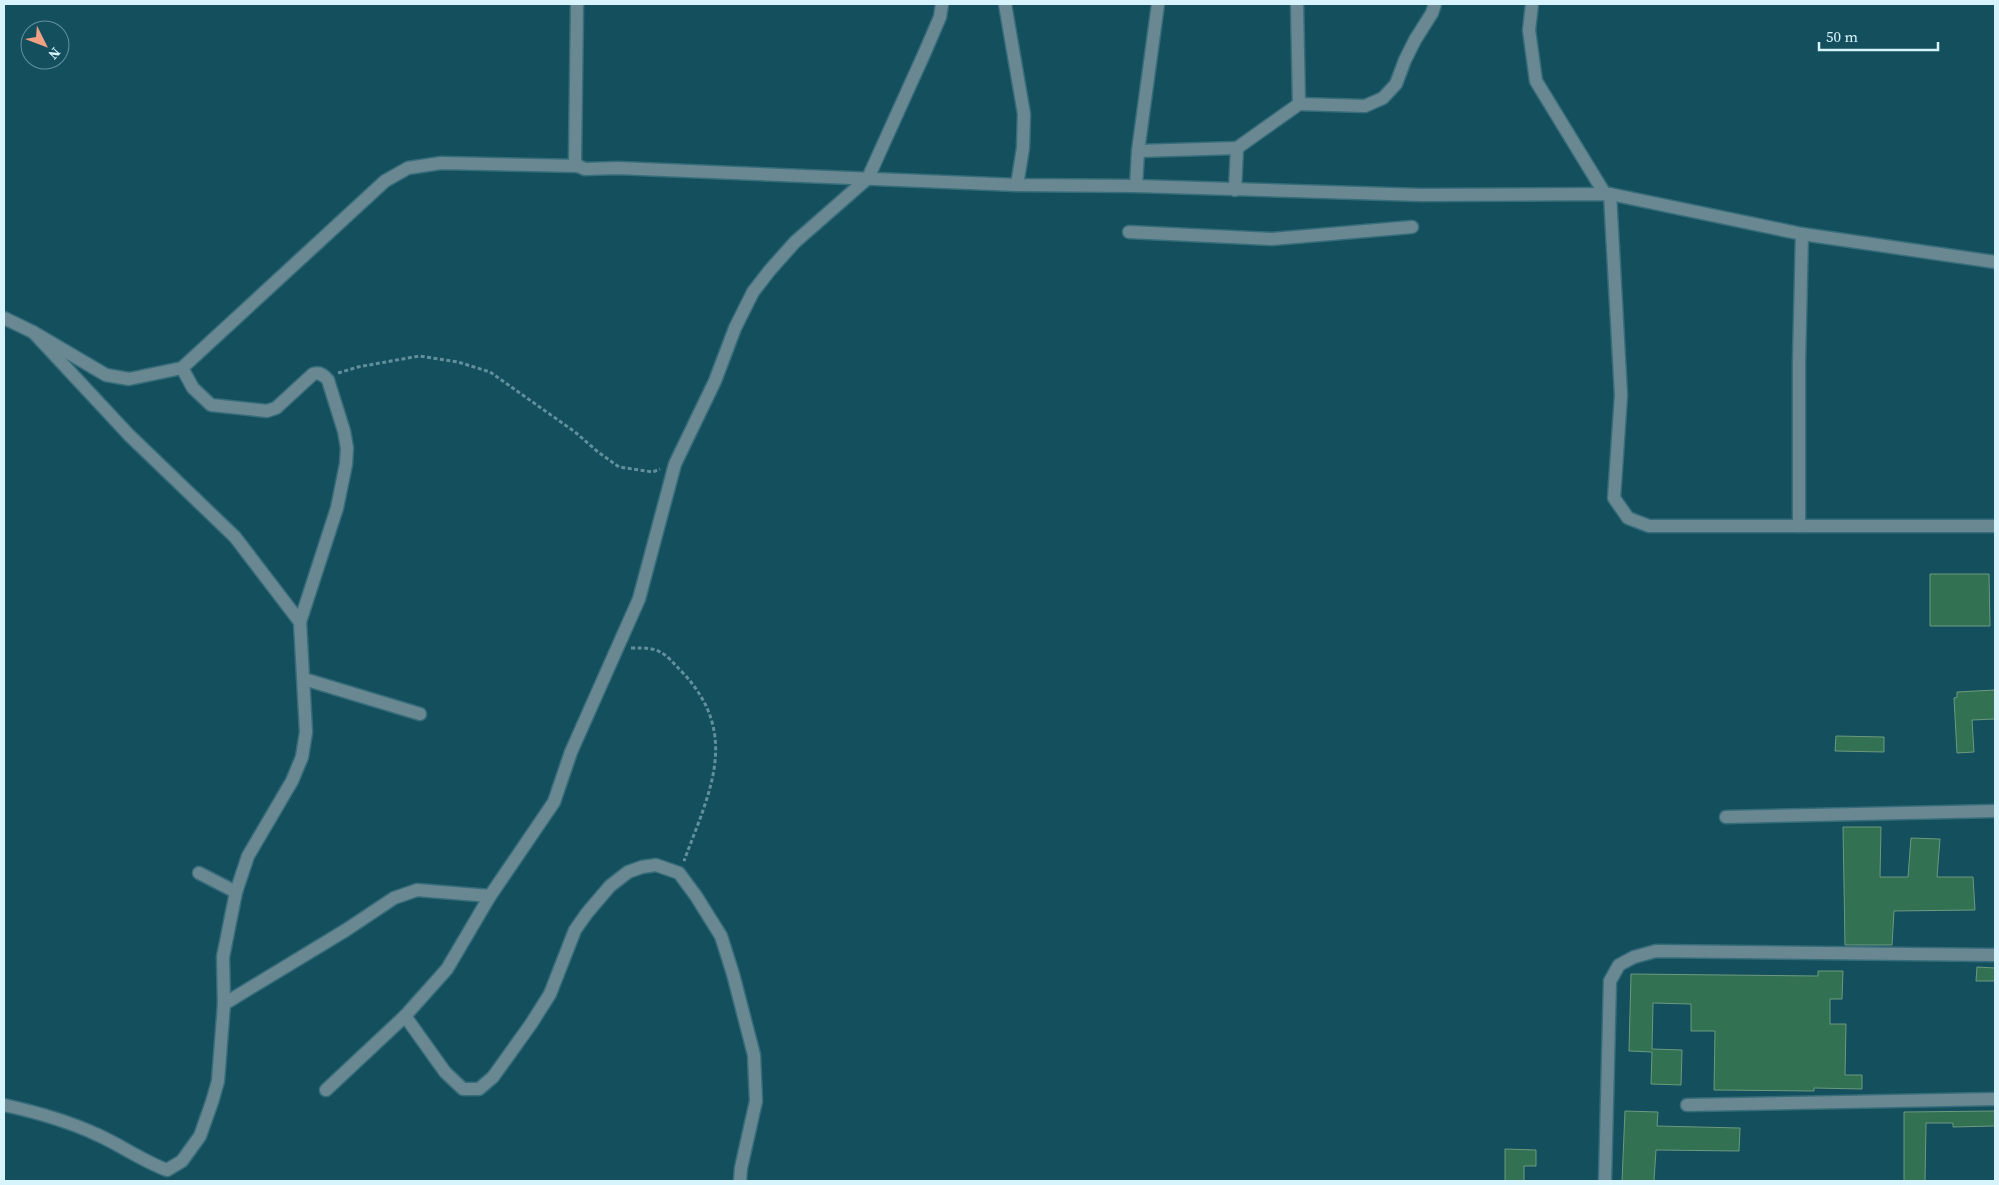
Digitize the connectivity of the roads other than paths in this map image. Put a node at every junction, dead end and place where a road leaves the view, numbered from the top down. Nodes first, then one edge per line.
1 (577, 4) edge
2 (942, 4) edge
3 (1005, 4) edge
4 (1158, 4) edge
5 (1296, 4) edge
6 (1435, 4) edge
7 (1532, 4) edge
8 (1299, 104) junction
9 (1236, 148) junction
10 (1138, 151) junction
11 (578, 166) junction
12 (868, 178) junction
13 (1017, 185) junction
14 (1136, 186) junction
15 (1235, 190) junction
16 (1608, 194) junction
17 (1412, 227) dead end
18 (1129, 232) dead end
19 (1802, 234) junction
20 (1995, 262) edge
21 (4, 318) edge
22 (33, 332) junction
23 (182, 368) junction
24 (1799, 526) junction
25 (1995, 526) edge
26 (300, 622) junction
27 (304, 679) junction
28 (420, 714) dead end
29 (1995, 811) edge
30 (1726, 817) dead end
31 (199, 873) dead end
32 (236, 892) junction
33 (490, 896) junction
34 (1995, 955) edge
35 (224, 1004) junction
36 (405, 1016) junction
37 (326, 1090) dead end
38 (1995, 1098) edge
39 (4, 1105) edge
40 (1687, 1105) dead end
41 (167, 1170) junction
42 (174, 1181) edge
43 (740, 1181) edge
44 (1605, 1181) edge

1 - 11 street
2 - 12 street
3 - 13 street
4 - 10 street
5 - 8 street
6 - 8 street
7 - 16 street
8 - 9 street
9 - 10 street
9 - 15 street
10 - 14 street
11 - 12 street
11 - 23 street
12 - 13 street
12 - 33 street
13 - 14 street
14 - 15 street
15 - 16 street
16 - 19 street
16 - 24 street
17 - 18 street
19 - 20 street
19 - 24 street
21 - 22 street
22 - 23 street
22 - 26 street
23 - 26 street
24 - 25 street
26 - 27 street
27 - 28 street
27 - 32 street
29 - 30 street
31 - 32 street
32 - 35 street
33 - 35 street
33 - 36 street
34 - 44 street
35 - 41 street
36 - 37 street
36 - 43 street
38 - 40 street
39 - 41 street
41 - 42 street

